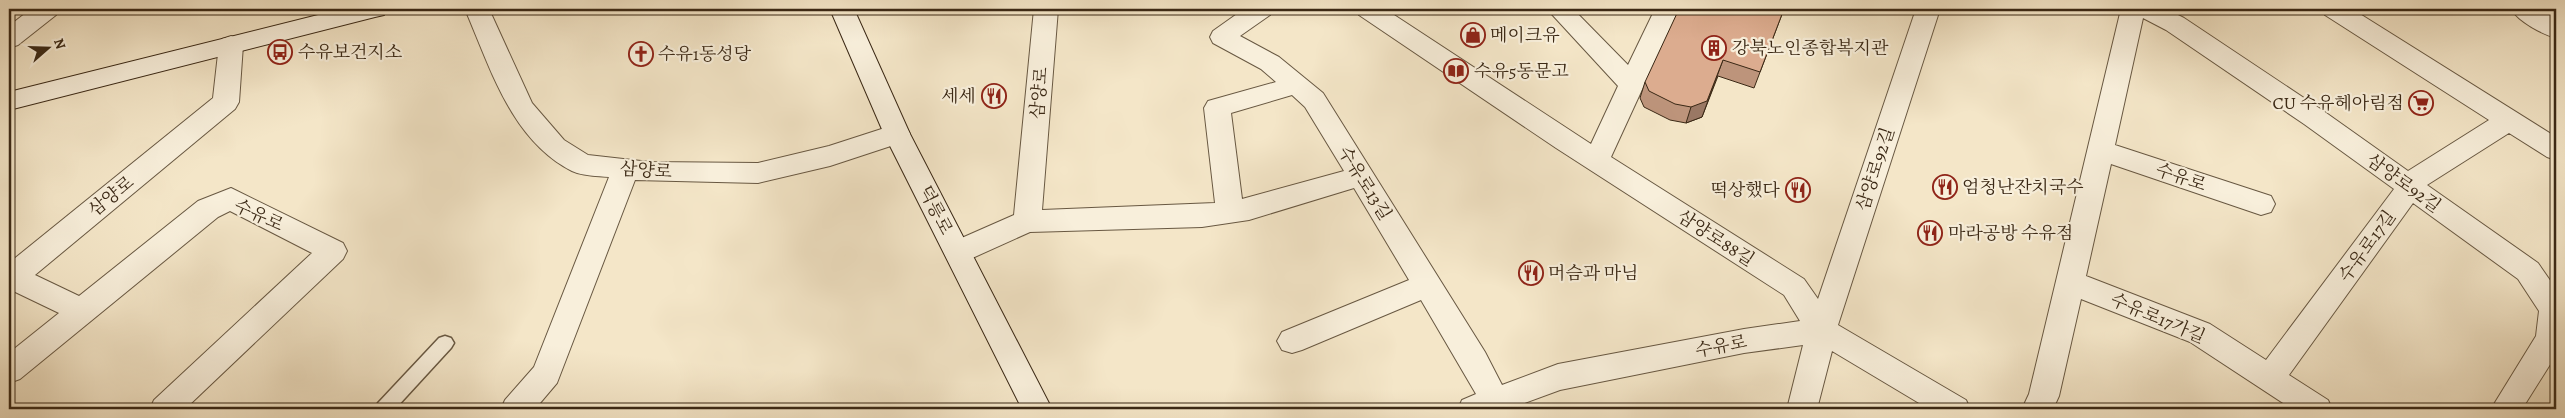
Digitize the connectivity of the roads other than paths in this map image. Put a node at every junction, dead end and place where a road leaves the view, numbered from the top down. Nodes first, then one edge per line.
1 (47, 9) edge
2 (375, 9) edge
3 (477, 9) edge
4 (842, 9) edge
5 (1046, 9) edge
6 (1260, 9) edge
7 (1368, 9) edge
8 (1559, 9) edge
9 (1667, 9) edge
10 (1928, 9) edge
11 (2133, 9) edge
12 (2147, 9) edge
13 (2334, 9) edge
14 (2522, 9) edge
15 (2556, 29) edge
16 (9, 39) edge
17 (231, 45) junction
18 (1631, 84) junction
19 (1296, 85) junction
20 (9, 101) edge
21 (2510, 120) junction
22 (897, 134) junction
23 (2101, 150) junction
24 (2556, 150) edge
25 (1596, 161) junction
26 (626, 169) junction
27 (1361, 176) junction
28 (2410, 187) junction
29 (2261, 204) dead end
30 (1230, 212) junction
31 (1027, 220) junction
32 (958, 252) junction
33 (2070, 282) junction
34 (1428, 285) junction
35 (82, 311) junction
36 (1822, 330) junction
37 (1292, 341) dead end
38 (445, 343) dead end
39 (9, 370) edge
40 (2270, 378) junction
41 (1484, 405) edge
42 (165, 409) edge
43 (384, 409) edge
44 (516, 409) edge
45 (1037, 409) edge
46 (1802, 409) edge
47 (1955, 409) edge
48 (2037, 409) edge
49 (2317, 409) edge
50 (2506, 409) edge

1 - 16 street
2 - 17 street
3 - 26 street, 삼양로
4 - 22 street, 덕릉로
5 - 31 street, 삼양로
6 - 19 street, 수유로13길
7 - 25 street, 삼양로88길
8 - 18 street
9 - 18 street
10 - 36 street, 삼양로92길
11 - 23 street
12 - 28 street, 삼양로92길
13 - 21 street
14 - 15 street
17 - 20 street
17 - 35 street, 삼양로
18 - 25 street
19 - 27 street, 수유로13길
19 - 30 street
21 - 24 street
21 - 28 street, 수유로17길
22 - 26 street, 삼양로
22 - 32 street, 덕릉로
23 - 29 street, 수유로
23 - 33 street
25 - 36 street, 삼양로88길
26 - 44 street
27 - 30 street
27 - 34 street, 수유로13길
28 - 40 street, 수유로17길
28 - 50 street, 삼양로92길
30 - 31 street
31 - 32 street
32 - 45 street, 덕릉로
33 - 40 street, 수유로17가길
33 - 48 street
34 - 37 street
34 - 41 street, 수유로13길
35 - 39 street, 수유로
35 - 42 street, 수유로
36 - 41 street, 수유로
36 - 46 street, 삼양로92길
36 - 47 street
38 - 43 lane
40 - 49 street, 수유로17가길

